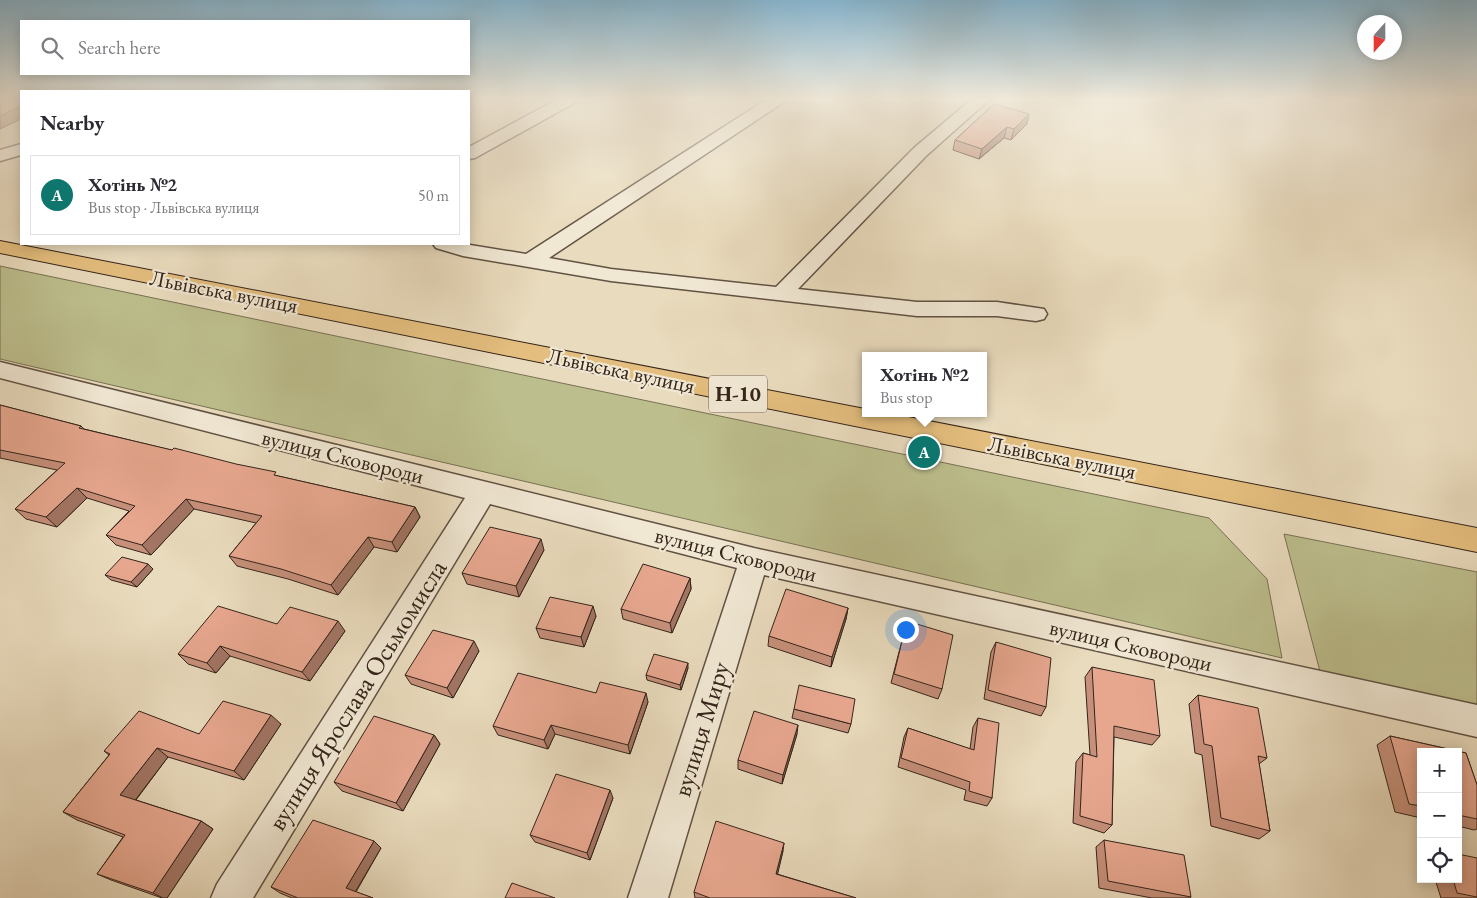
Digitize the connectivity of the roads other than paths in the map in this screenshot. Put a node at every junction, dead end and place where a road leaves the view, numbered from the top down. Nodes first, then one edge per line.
1 (493, 141) edge
2 (714, 141) edge
3 (933, 141) edge
4 (20, 149) edge
5 (470, 153) edge
6 (8, 155) edge
7 (446, 245) edge
8 (0, 247) edge
9 (532, 260) junction
10 (782, 293) junction
11 (1036, 314) dead end
12 (0, 370) edge
13 (483, 492) junction
14 (1477, 540) edge
15 (754, 560) junction
16 (1477, 721) edge
17 (231, 898) edge
18 (648, 898) edge

1 - 5 street
2 - 9 street
3 - 10 street
4 - 6 street
7 - 9 street
8 - 14 main road, Львівська вулиця / Н-10
9 - 10 street
10 - 11 street
12 - 13 street, вулиця Сковороди
13 - 15 street, вулиця Сковороди
13 - 17 street, вулиця Ярослава Осьмомисла
15 - 16 street, вулиця Сковороди
15 - 18 street, вулиця Миру

